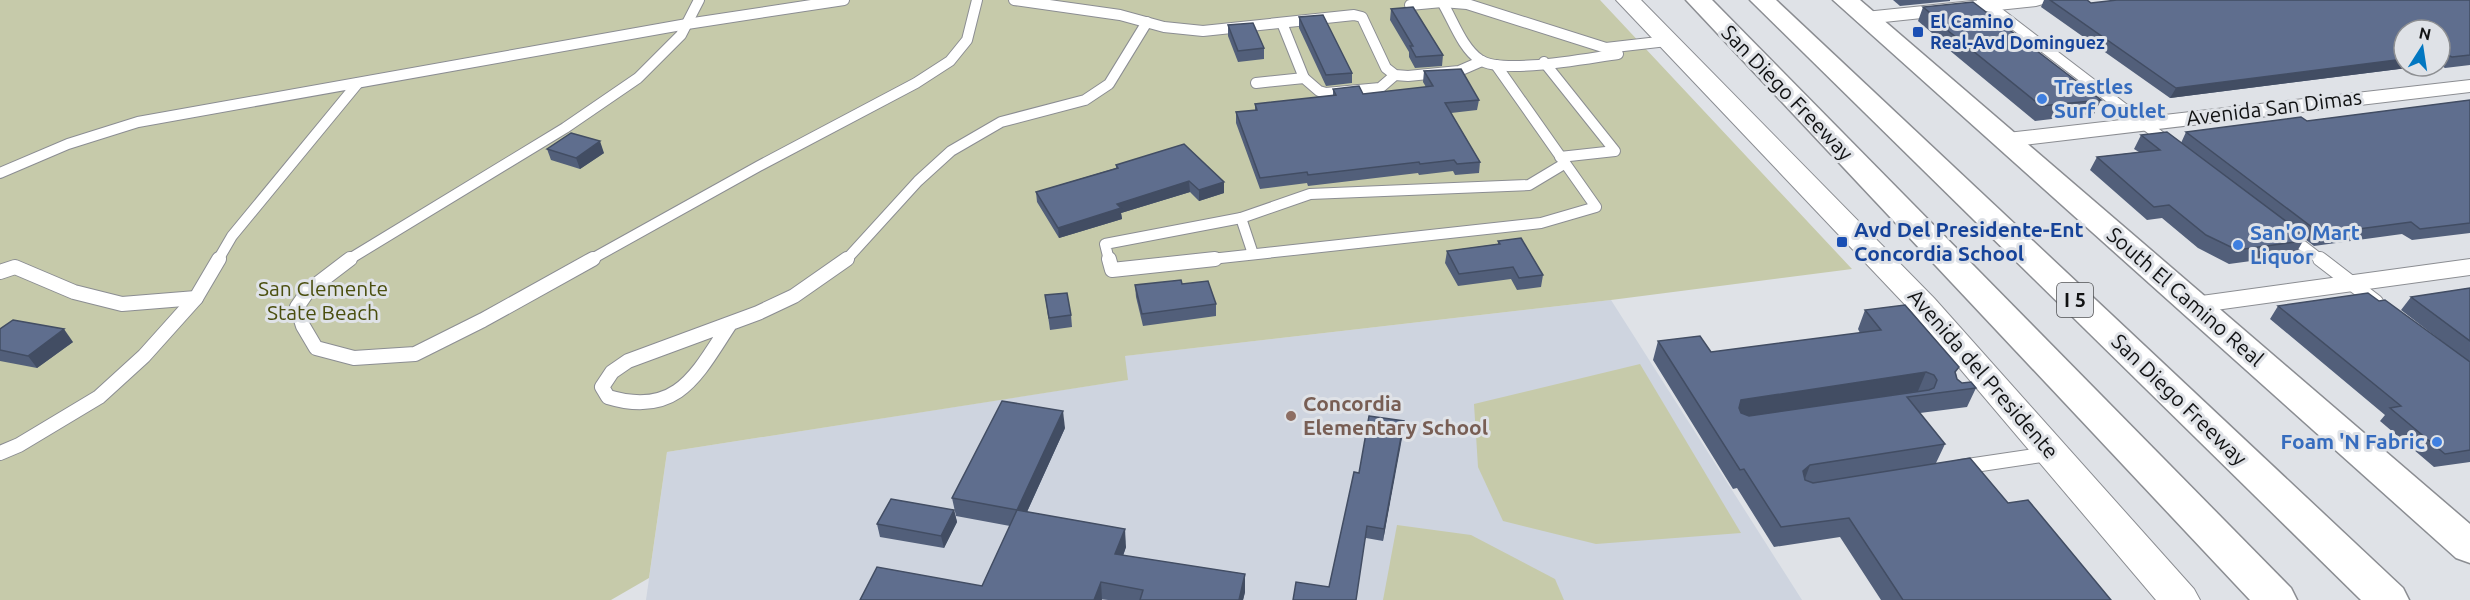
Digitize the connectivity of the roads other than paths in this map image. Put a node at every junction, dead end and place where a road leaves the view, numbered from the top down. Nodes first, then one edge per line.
1 (699, 0) edge
2 (844, 0) edge
3 (977, 0) edge
4 (1014, 0) edge
5 (1628, 0) edge
6 (1698, 0) edge
7 (1762, 0) edge
8 (2036, 0) edge
9 (1442, 2) junction
10 (1985, 2) edge
11 (1410, 5) edge
12 (1855, 9) edge
13 (1147, 22) junction
14 (1282, 23) junction
15 (687, 24) junction
16 (1670, 45) junction
17 (1482, 61) junction
18 (1544, 62) junction
19 (1496, 65) junction
20 (1395, 75) junction
21 (1304, 78) junction
22 (358, 83) junction
23 (1256, 83) dead end
24 (2470, 86) edge
25 (2144, 124) junction
26 (2007, 140) junction
27 (2182, 153) edge
28 (1562, 160) junction
29 (0, 173) edge
30 (1241, 218) junction
31 (2277, 225) edge
32 (1253, 254) junction
33 (2470, 267) edge
34 (0, 272) edge
35 (2352, 283) junction
36 (196, 298) junction
37 (2194, 305) junction
38 (2388, 311) edge
39 (730, 324) junction
40 (0, 453) edge
41 (2052, 453) junction
42 (1946, 470) edge
43 (2466, 539) edge
44 (2180, 600) edge
45 (2276, 600) edge
46 (2388, 600) edge

1 - 15 lane
2 - 15 lane
3 - 15 lane
4 - 13 lane
5 - 16 street, Avenida del Presidente
6 - 45 main road, San Diego Freeway
7 - 46 main road, San Diego Freeway / I 5
8 - 10 street
9 - 11 lane
9 - 16 lane
9 - 17 lane
10 - 12 street
10 - 25 lane
12 - 26 main road, South El Camino Real
13 - 14 lane
13 - 39 lane
14 - 20 lane
14 - 21 lane
15 - 22 lane
16 - 18 lane
16 - 41 street, Avenida del Presidente
17 - 19 lane
17 - 20 lane
18 - 19 lane
18 - 28 lane
19 - 28 lane
20 - 21 lane
21 - 23 lane
22 - 29 lane
22 - 36 lane
24 - 25 street, Avenida San Dimas
25 - 26 street, Avenida San Dimas
25 - 27 lane
26 - 37 main road, South El Camino Real
28 - 30 lane
28 - 32 lane
30 - 32 lane
30 - 32 lane
31 - 35 lane
33 - 35 street
34 - 36 lane
35 - 37 street
35 - 38 lane
36 - 40 lane
37 - 43 main road, South El Camino Real
39 - 39 lane
41 - 42 lane
41 - 44 street, Avenida del Presidente

